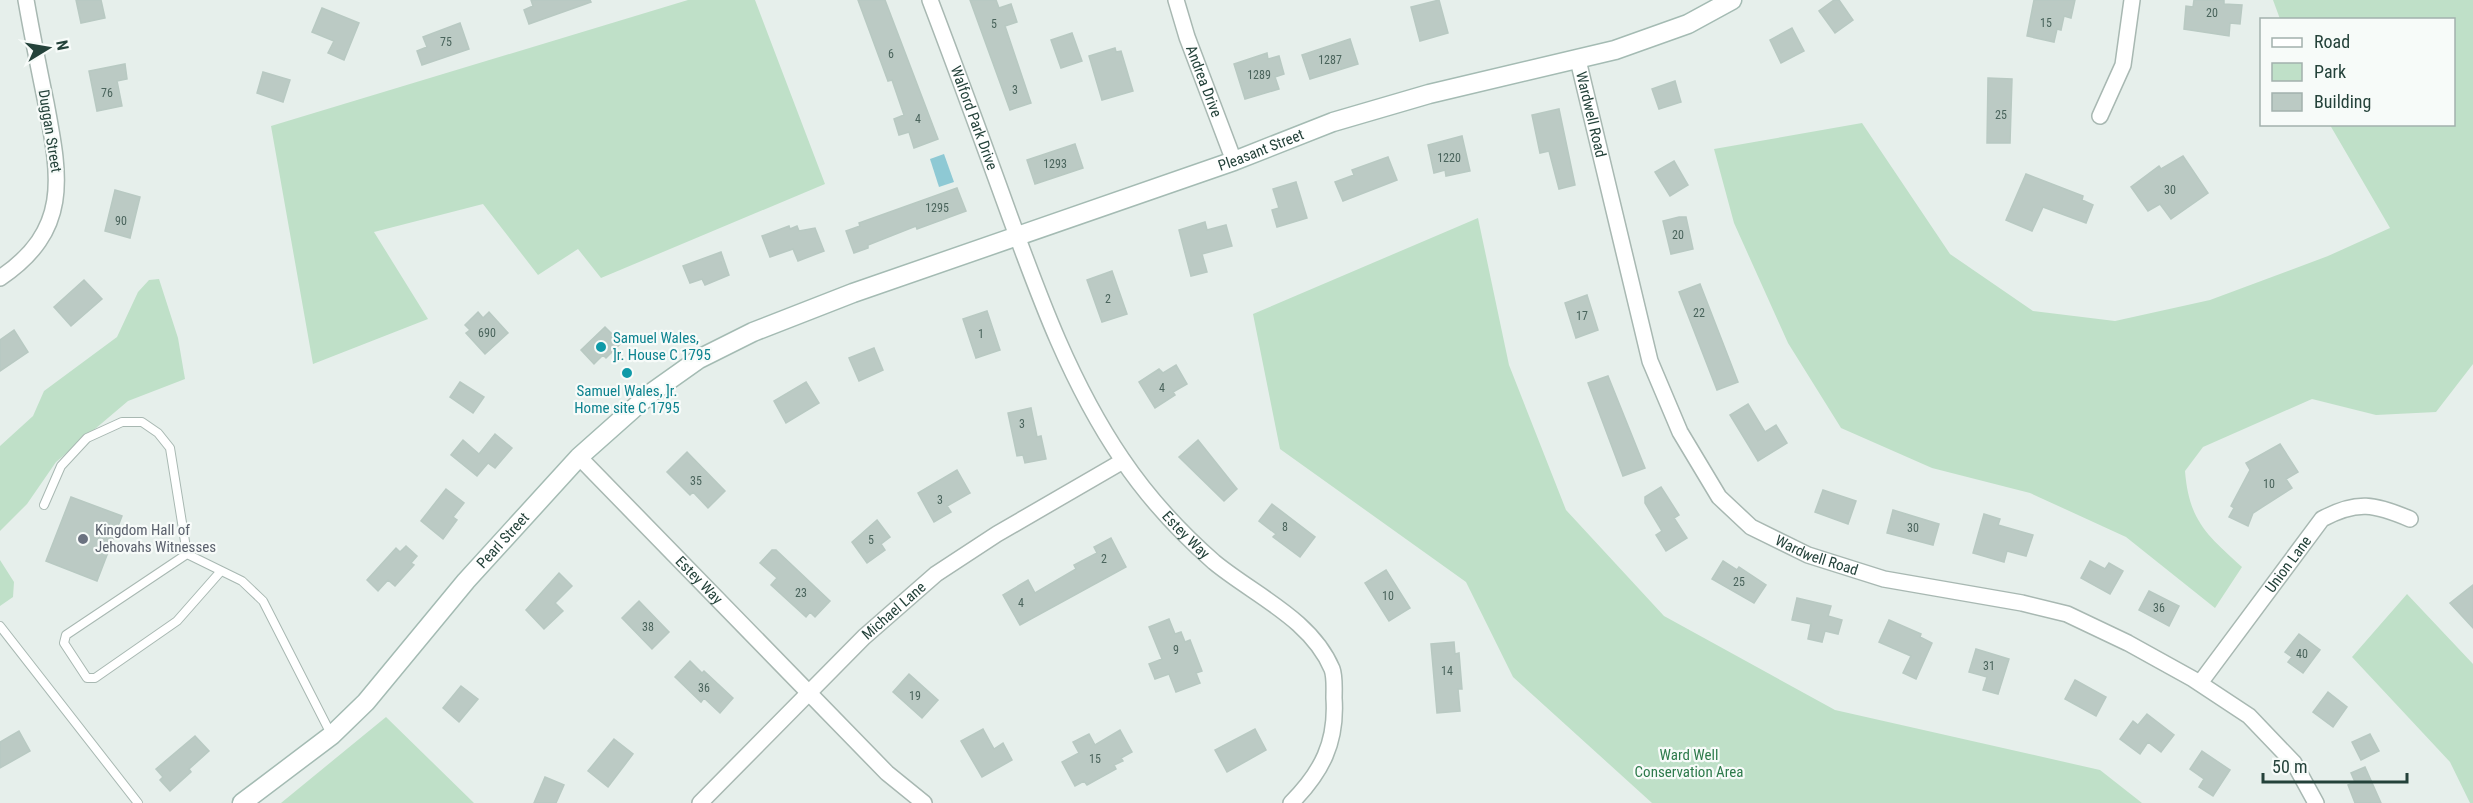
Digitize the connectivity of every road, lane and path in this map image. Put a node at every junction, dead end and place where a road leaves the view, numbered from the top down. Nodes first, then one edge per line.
1 (26, 0) edge
2 (930, 0) edge
3 (1176, 0) edge
4 (1732, 0) edge
5 (2132, 0) edge
6 (1578, 60) junction
7 (2100, 116) dead end
8 (1234, 161) junction
9 (1017, 237) junction
10 (0, 278) edge
11 (794, 316) joint
12 (579, 458) junction
13 (1123, 461) junction
14 (44, 505) dead end
15 (2410, 519) dead end
16 (187, 554) junction
17 (221, 571) junction
18 (0, 626) edge
19 (2200, 683) junction
20 (810, 693) junction
21 (332, 735) junction
22 (138, 803) edge
23 (242, 803) edge
24 (700, 803) edge
25 (924, 803) edge
26 (1291, 803) edge
27 (2316, 803) edge

1 - 10 street, Duggan Street
2 - 9 street, Walford Park Drive
3 - 8 street, Andrea Drive
4 - 6 main road, Pleasant Street
5 - 7 street
6 - 8 main road, Pleasant Street
6 - 19 street, Wardwell Road
8 - 9 main road, Pleasant Street
9 - 11 main road, Pleasant Street
9 - 13 street, Estey Way
11 - 12 main road, Pearl Street
12 - 20 street, Estey Way
12 - 21 main road, Pearl Street
13 - 20 street, Michael Lane
13 - 26 street, Estey Way
14 - 16 lane
15 - 19 street, Union Lane
16 - 17 lane
16 - 17 lane
17 - 21 lane
18 - 22 lane
19 - 27 street, Wardwell Road
20 - 24 street, Michael Lane
20 - 25 street, Estey Way
21 - 23 main road, Pearl Street

